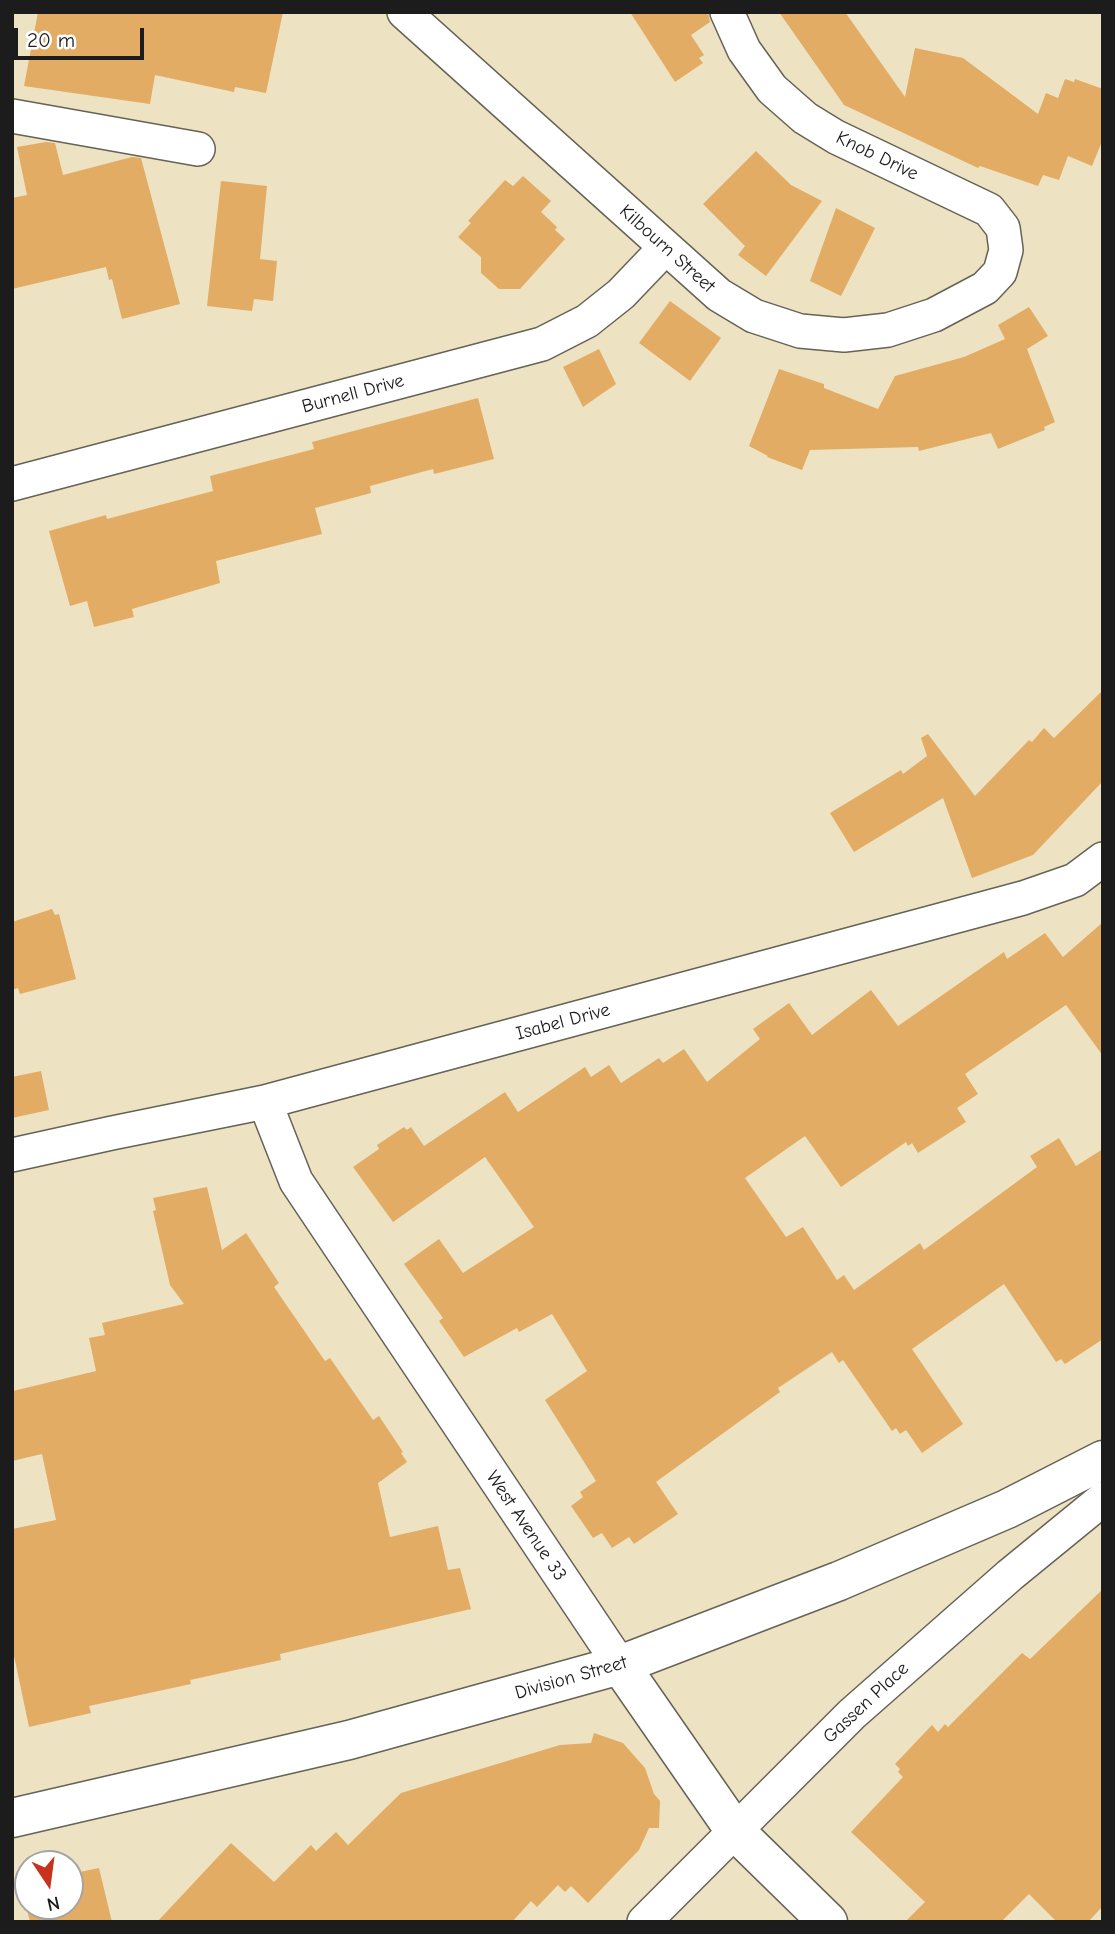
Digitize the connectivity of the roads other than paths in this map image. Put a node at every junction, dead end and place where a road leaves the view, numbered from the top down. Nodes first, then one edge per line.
1 (404, 12) edge
2 (727, 12) edge
3 (12, 116) edge
4 (198, 149) dead end
5 (665, 248) junction
6 (985, 288) joint
7 (12, 484) edge
8 (1103, 859) edge
9 (265, 1102) junction
10 (12, 1156) edge
11 (1103, 1460) edge
12 (1103, 1499) edge
13 (620, 1665) junction
14 (12, 1818) edge
15 (736, 1831) junction
16 (643, 1922) edge
17 (828, 1922) edge

1 - 5 street, Kilbourn Street
2 - 6 street, Knob Drive
3 - 4 street
5 - 6 street, Kilbourn Street
5 - 7 street, Burnell Drive
8 - 9 street, Isabel Drive
9 - 10 street, Isabel Drive
9 - 13 street, West Avenue 33
11 - 13 street, Division Street
12 - 15 street, Gassen Place
13 - 14 street, Division Street
13 - 15 street, West Avenue 33
15 - 16 street, Gassen Place
15 - 17 street, West Avenue 33

